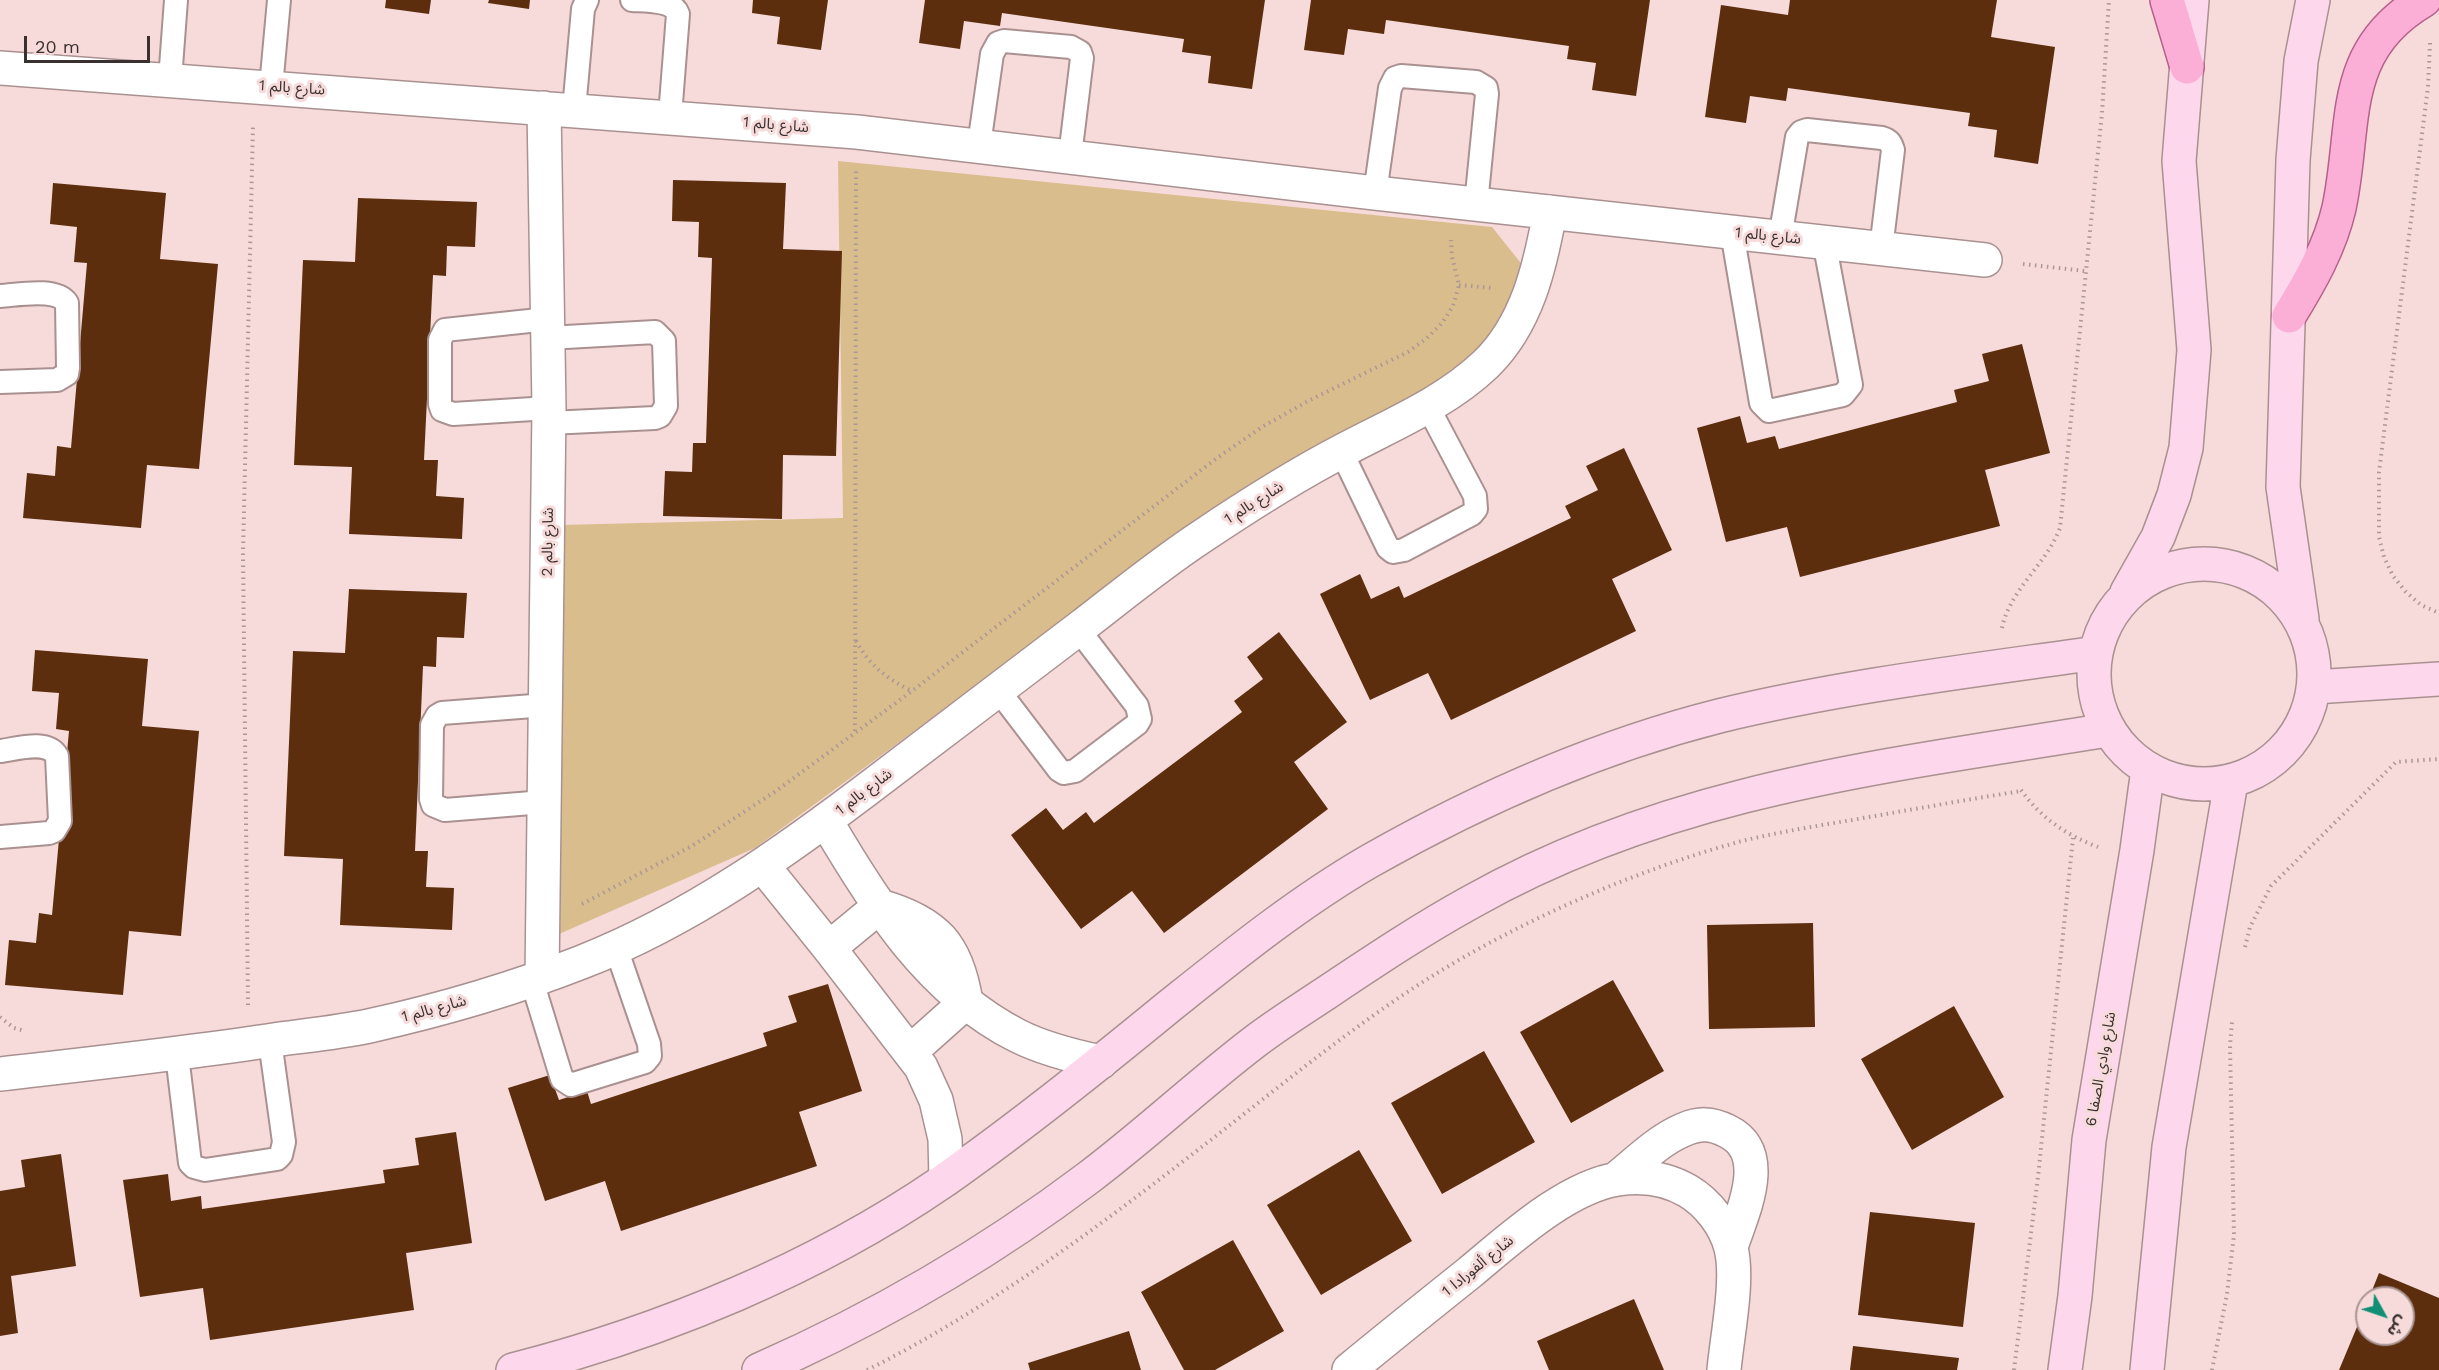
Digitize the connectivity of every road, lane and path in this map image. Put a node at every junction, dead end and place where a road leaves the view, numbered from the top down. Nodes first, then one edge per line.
1 (176, 0) edge
2 (279, 0) edge
3 (587, 0) edge
4 (632, 0) edge
5 (2109, 0) edge
6 (2167, 0) edge
7 (2192, 0) edge
8 (2313, 0) edge
9 (2423, 1) edge
10 (2187, 67) junction
11 (0, 68) edge
12 (170, 80) junction
13 (263, 86) junction
14 (559, 109) junction
15 (669, 116) junction
16 (856, 132) junction
17 (979, 145) junction
18 (1070, 156) junction
19 (1375, 193) junction
20 (1464, 203) junction
21 (1550, 212) junction
22 (1732, 232) junction
23 (1780, 238) junction
24 (1824, 241) junction
25 (1881, 249) junction
26 (1985, 260) joint
27 (2085, 271) junction
28 (0, 296) edge
29 (2289, 316) junction
30 (548, 329) junction
31 (0, 382) edge
32 (1428, 407) junction
33 (549, 416) junction
34 (1341, 451) junction
35 (2124, 599) junction
36 (2439, 613) edge
37 (2303, 624) junction
38 (1077, 629) junction
39 (855, 640) junction
40 (2096, 653) junction
41 (1997, 667) junction
42 (2439, 679) edge
43 (2314, 687) junction
44 (998, 690) junction
45 (912, 691) junction
46 (546, 705) junction
47 (2108, 729) junction
48 (855, 731) junction
49 (2009, 746) junction
50 (0, 751) edge
51 (2439, 759) edge
52 (2148, 769) junction
53 (2231, 782) junction
54 (2022, 791) junction
55 (544, 802) junction
56 (826, 821) junction
57 (0, 837) edge
58 (2073, 838) junction
59 (2138, 850) junction
60 (763, 866) junction
61 (880, 906) junction
62 (542, 941) junction
63 (616, 948) junction
64 (830, 948) junction
65 (2245, 948) dead end
66 (536, 979) junction
67 (966, 1002) junction
68 (237, 1008) dead end
69 (2233, 1013) dead end
70 (0, 1017) edge
71 (29, 1032) dead end
72 (270, 1041) junction
73 (910, 1052) junction
74 (177, 1055) junction
75 (1101, 1062) junction
76 (0, 1074) edge
77 (946, 1179) junction
78 (1616, 1179) junction
79 (1731, 1247) junction
80 (513, 1370) edge
81 (759, 1370) edge
82 (867, 1370) edge
83 (1349, 1370) edge
84 (1724, 1370) edge
85 (2014, 1370) edge
86 (2065, 1370) edge
87 (2147, 1370) edge
88 (2212, 1370) edge

1 - 12 lane
2 - 13 lane
3 - 14 lane
4 - 15 lane
5 - 27 path
6 - 10 main road
7 - 10 street
8 - 29 street
9 - 29 main road
9 - 36 path
10 - 35 street
11 - 12 street, شارع بالم 1
12 - 13 street, شارع بالم 1
13 - 14 street, شارع بالم 1
13 - 68 path
14 - 15 street, شارع بالم 1
14 - 30 street, شارع بالم 2
15 - 16 street, شارع بالم 1
16 - 17 street, شارع بالم 1
16 - 39 path
17 - 18 street, شارع بالم 1
17 - 18 lane
18 - 19 street, شارع بالم 1
19 - 20 street, شارع بالم 1
19 - 20 lane
20 - 21 street, شارع بالم 1
20 - 45 path
21 - 22 street, شارع بالم 1
21 - 32 street, شارع بالم 1
22 - 23 street, شارع بالم 1
22 - 24 lane
23 - 24 street, شارع بالم 1
23 - 25 lane
24 - 25 street, شارع بالم 1
25 - 26 street, شارع بالم 1
26 - 27 path
27 - 41 path
28 - 31 lane
29 - 37 street
30 - 33 street, شارع بالم 2
30 - 33 lane
30 - 33 lane
32 - 34 street, شارع بالم 1
32 - 34 lane
33 - 46 street, شارع بالم 2
34 - 38 street, شارع بالم 1
35 - 37 street
35 - 40 street
37 - 43 street
38 - 44 street, شارع بالم 1
38 - 44 lane
39 - 45 path
39 - 48 path
40 - 41 street
40 - 47 street
41 - 75 street
42 - 43 street
43 - 53 street
44 - 56 street, شارع بالم 1
45 - 48 path
46 - 55 street, شارع بالم 2
46 - 55 lane
47 - 49 street
47 - 52 street
48 - 62 path
49 - 54 path
49 - 81 street
50 - 57 lane
51 - 65 path
52 - 53 street
52 - 59 street, شارع وادي الصفا 6
53 - 87 street
54 - 58 path
54 - 82 path
55 - 62 street, شارع بالم 2
56 - 60 street, شارع بالم 1
56 - 61 street
58 - 59 path
58 - 85 path
59 - 86 street, شارع وادي الصفا 6
60 - 63 street, شارع بالم 1
60 - 64 street
61 - 64 street
61 - 67 street
62 - 66 street, شارع بالم 2
63 - 66 street, شارع بالم 1
63 - 66 lane
64 - 73 street
66 - 72 street, شارع بالم 1
67 - 73 street
67 - 75 street
69 - 88 path
70 - 71 path
72 - 74 street, شارع بالم 1
72 - 74 lane
73 - 77 street
74 - 76 street, شارع بالم 1
75 - 77 street
77 - 80 street
78 - 79 street, شارع ألفورادا 1
78 - 79 street, شارع ألفورادا 1
78 - 83 street, شارع ألفورادا 1
79 - 84 street, شارع ألفورادا 1

